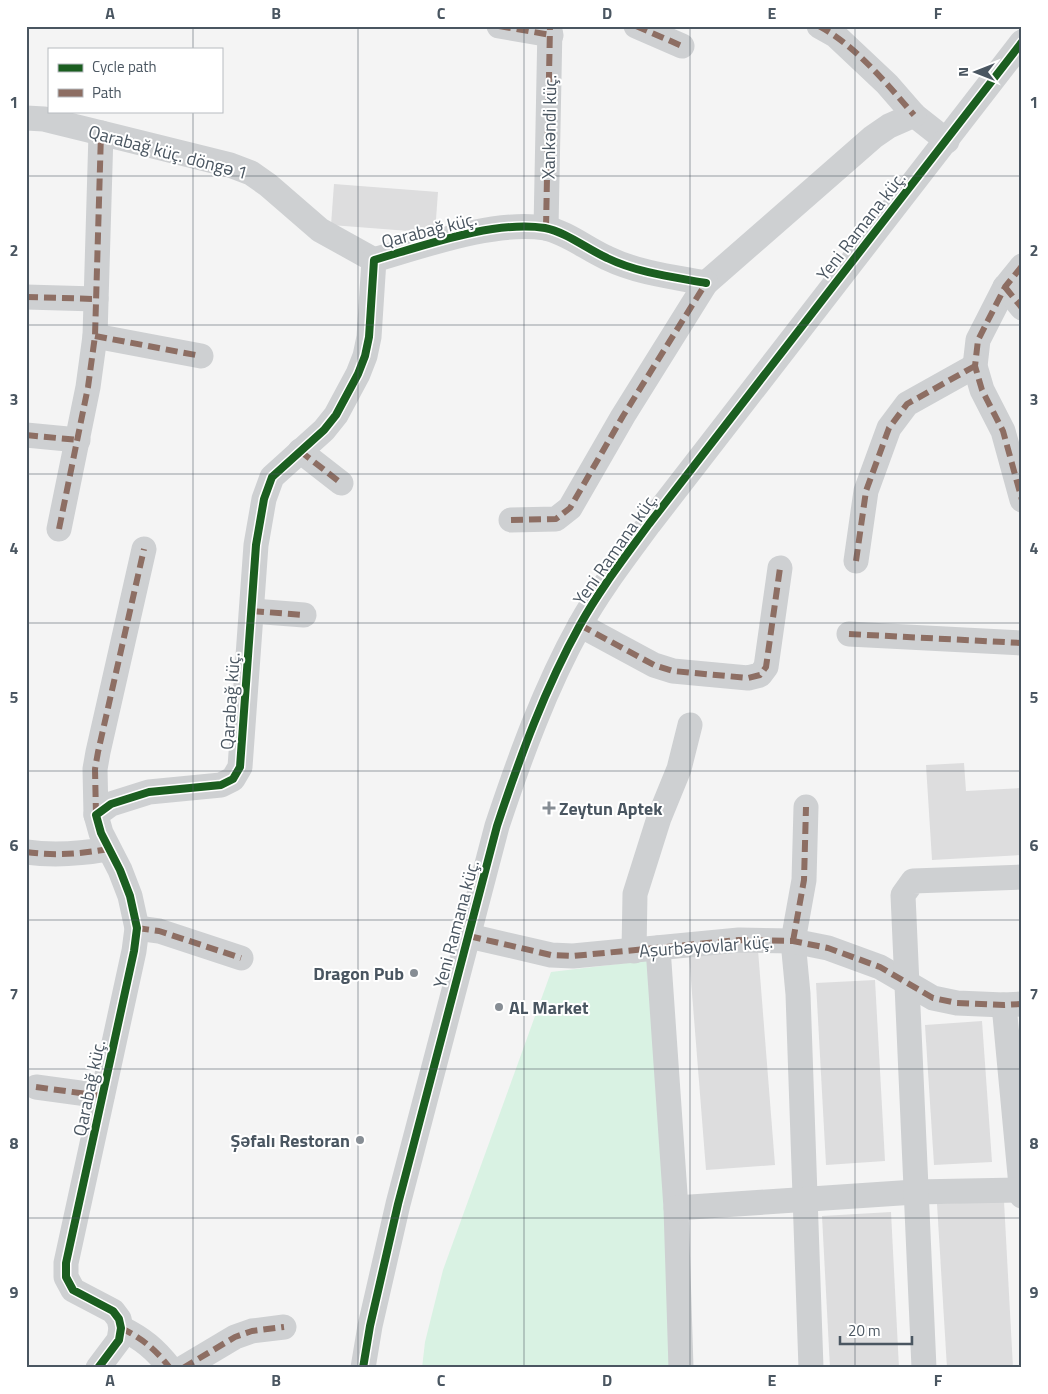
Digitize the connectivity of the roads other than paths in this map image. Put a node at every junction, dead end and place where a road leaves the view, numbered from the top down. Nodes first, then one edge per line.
1 (500, 26) edge
2 (636, 26) edge
3 (819, 26) edge
4 (550, 31) edge
5 (1022, 42) edge
6 (682, 46) dead end
7 (914, 115) junction
8 (26, 118) edge
9 (101, 133) junction
10 (947, 141) junction
11 (546, 228) junction
12 (374, 260) junction
13 (1022, 266) edge
14 (706, 283) junction
15 (1005, 288) junction
16 (26, 297) edge
17 (96, 299) junction
18 (1022, 308) edge
19 (95, 336) junction
20 (201, 356) dead end
21 (976, 366) junction
22 (26, 435) edge
23 (78, 440) junction
24 (300, 451) junction
25 (341, 483) dead end
26 (1022, 500) edge
27 (511, 520) dead end
28 (59, 529) dead end
29 (144, 548) dead end
30 (856, 561) dead end
31 (780, 568) dead end
32 (252, 611) junction
33 (304, 615) dead end
34 (580, 625) junction
35 (849, 634) dead end
36 (1022, 643) edge
37 (690, 725) dead end
38 (806, 807) dead end
39 (96, 814) junction
40 (108, 849) junction
41 (26, 852) edge
42 (1022, 877) edge
43 (137, 928) junction
44 (469, 936) junction
45 (793, 941) junction
46 (646, 949) junction
47 (241, 958) dead end
48 (907, 984) junction
49 (1013, 1004) edge
50 (36, 1087) dead end
51 (102, 1096) junction
52 (916, 1192) junction
53 (1021, 1192) edge
54 (806, 1200) junction
55 (676, 1208) junction
56 (121, 1328) junction
57 (284, 1328) dead end
58 (98, 1368) edge
59 (170, 1368) edge
60 (183, 1368) edge
61 (363, 1368) edge
62 (681, 1368) edge
63 (811, 1368) edge
64 (924, 1368) edge

1 - 4 street
2 - 6 street
3 - 7 street
4 - 11 street, Xankəndi küç.
5 - 10 street, Yeni Ramana küç.
7 - 10 street
7 - 14 street
8 - 9 street, Qarabağ küç. döngə 1
9 - 12 street, Qarabağ küç. döngə 1
9 - 17 street
10 - 34 street, Yeni Ramana küç.
11 - 12 street, Qarabağ küç.
11 - 14 street, Qarabağ küç.
12 - 24 street, Qarabağ küç.
13 - 15 street
14 - 27 street
15 - 18 street
15 - 21 street
16 - 17 street
17 - 19 street
19 - 20 street
19 - 23 street
21 - 26 street
21 - 30 street
22 - 23 street
23 - 28 street
24 - 25 street
24 - 32 street, Qarabağ küç.
29 - 39 street
31 - 34 street
32 - 33 street
32 - 39 street, Qarabağ küç.
34 - 44 street, Yeni Ramana küç.
35 - 36 street
37 - 46 street
38 - 45 street
39 - 40 street, Qarabağ küç.
40 - 41 street
40 - 43 street, Qarabağ küç.
42 - 48 street
43 - 47 street
43 - 51 street, Qarabağ küç.
44 - 46 street, Aşurbəyovlar küç.
44 - 61 street, Yeni Ramana küç.
45 - 46 street, Aşurbəyovlar küç.
45 - 48 street, Aşurbəyovlar küç.
45 - 54 street
46 - 55 street
48 - 49 street, Aşurbəyovlar küç.
48 - 52 street
49 - 53 street
50 - 51 street
51 - 56 street, Qarabağ küç.
52 - 53 street
52 - 54 street
52 - 64 street
54 - 55 street
54 - 63 street
55 - 62 street
56 - 58 street
56 - 59 street
57 - 60 street

